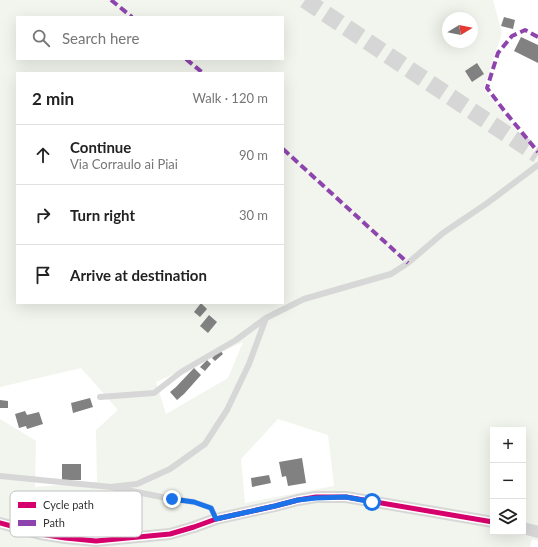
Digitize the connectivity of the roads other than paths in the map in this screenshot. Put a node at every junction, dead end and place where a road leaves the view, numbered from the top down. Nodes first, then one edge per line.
1 (538, 165) edge
2 (266, 318) junction
3 (100, 397) dead end
4 (0, 476) edge
5 (111, 487) junction
6 (131, 491) edge
7 (142, 493) edge
8 (216, 519) junction
9 (490, 521) edge
10 (0, 523) edge
11 (10, 526) edge
12 (526, 529) edge
13 (538, 532) edge
14 (59, 537) edge
15 (138, 537) edge
16 (142, 537) edge

1 - 2 lane
2 - 3 lane
2 - 5 lane
4 - 5 lane
5 - 6 lane
7 - 8 lane
8 - 9 street
8 - 16 street
10 - 11 street
12 - 13 street
14 - 15 street

